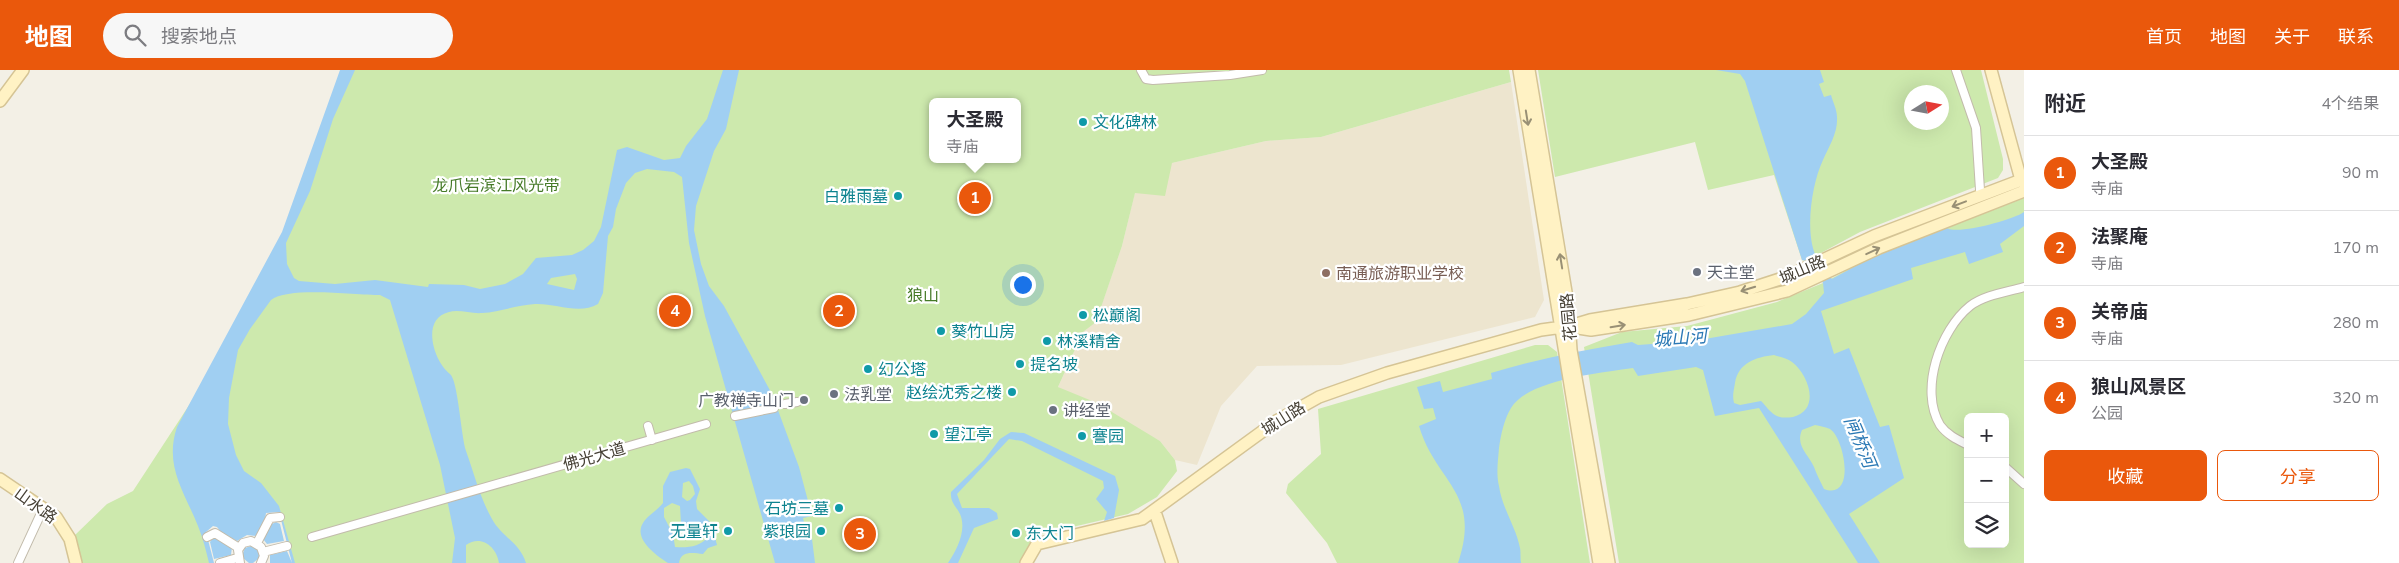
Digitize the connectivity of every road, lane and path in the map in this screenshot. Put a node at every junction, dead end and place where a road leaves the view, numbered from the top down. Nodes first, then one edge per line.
1 (23, 70) edge
2 (1141, 70) edge
3 (1262, 70) edge
4 (1519, 70) edge
5 (1529, 70) edge
6 (1956, 70) edge
7 (1991, 70) edge
8 (1211, 73) edge
9 (0, 101) edge
10 (2023, 183) edge
11 (1980, 190) dead end
12 (2024, 287) edge
13 (1565, 327) junction
14 (1573, 381) junction
15 (797, 402) dead end
16 (785, 404) dead end
17 (774, 408) dead end
18 (735, 416) dead end
19 (706, 424) dead end
20 (648, 426) dead end
21 (652, 440) junction
22 (1964, 442) edge
23 (2009, 471) edge
24 (0, 480) edge
25 (2024, 484) edge
26 (43, 508) junction
27 (1155, 512) junction
28 (280, 517) dead end
29 (207, 537) dead end
30 (312, 537) dead end
31 (257, 543) junction
32 (287, 546) dead end
33 (239, 548) junction
34 (263, 552) junction
35 (239, 561) edge
36 (18, 563) edge
37 (76, 563) edge
38 (220, 563) edge
39 (262, 563) edge
40 (1026, 563) edge
41 (1172, 563) edge
42 (1599, 563) edge
43 (1609, 563) edge

1 - 9 main road
2 - 8 street
3 - 8 street
4 -> 13 main road, 花园路
13 -> 5 main road, 花园路
6 - 11 street
7 - 10 main road
10 -> 13 main road, 城山路
13 -> 10 main road, 城山路
12 - 22 street
13 - 14 main road, 花园路
13 - 27 main road, 城山路
14 - 42 main road, 花园路
14 - 43 main road, 花园路
15 - 16 street
17 - 18 street
19 - 21 street, 佛光大道
20 - 21 street
21 - 30 street, 佛光大道
23 - 25 street
24 - 26 main road, 山水路
26 - 36 street
26 - 37 main road, 山水路
27 - 40 main road, 城山路
27 - 41 main road
28 - 31 street
29 - 33 street
31 - 33 street
31 - 34 street
32 - 34 street
33 - 35 street
34 - 39 street
35 - 38 street

